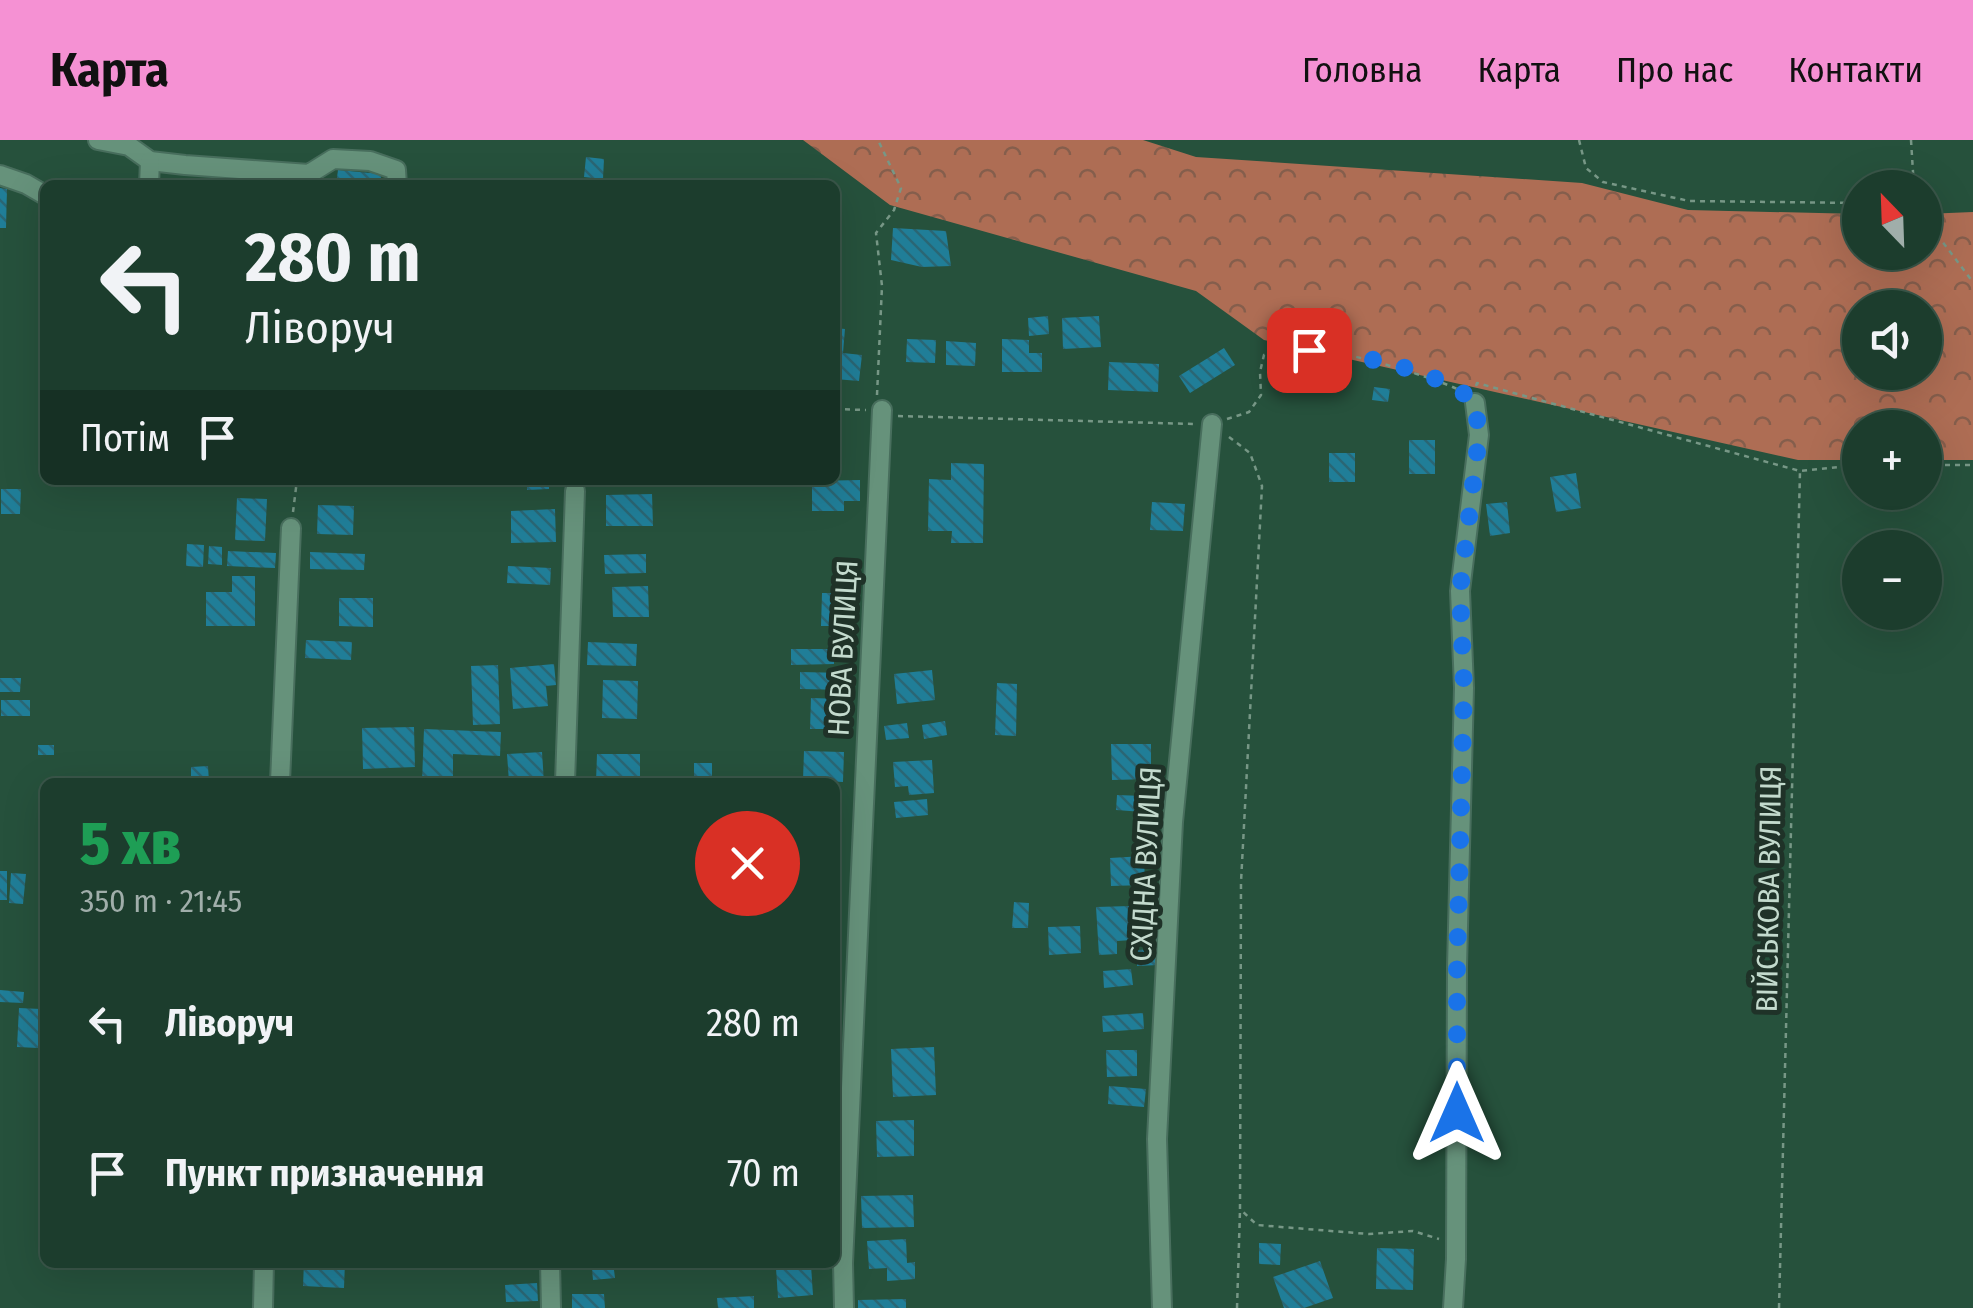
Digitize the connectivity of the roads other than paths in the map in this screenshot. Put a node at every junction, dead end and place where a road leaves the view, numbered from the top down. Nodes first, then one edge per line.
1 (98, 140) edge
2 (150, 161) junction
3 (0, 175) edge
4 (150, 180) edge
5 (397, 180) edge
6 (40, 193) edge
7 (1475, 402) road end
8 (882, 410) road end
9 (1212, 424) road end
10 (575, 491) dead end
11 (292, 528) road end
12 (280, 778) edge
13 (565, 778) edge
14 (264, 1268) edge
15 (550, 1268) edge
16 (263, 1308) edge
17 (550, 1308) edge
18 (844, 1308) edge
19 (1162, 1308) edge
20 (1453, 1308) edge

1 - 2 street
2 - 4 street
2 - 5 street
3 - 6 street
7 - 20 street
8 - 18 street, НОВА ВУЛИЦЯ
9 - 19 street, СХІДНА ВУЛИЦЯ
10 - 13 street
11 - 12 street
14 - 16 street
15 - 17 street

